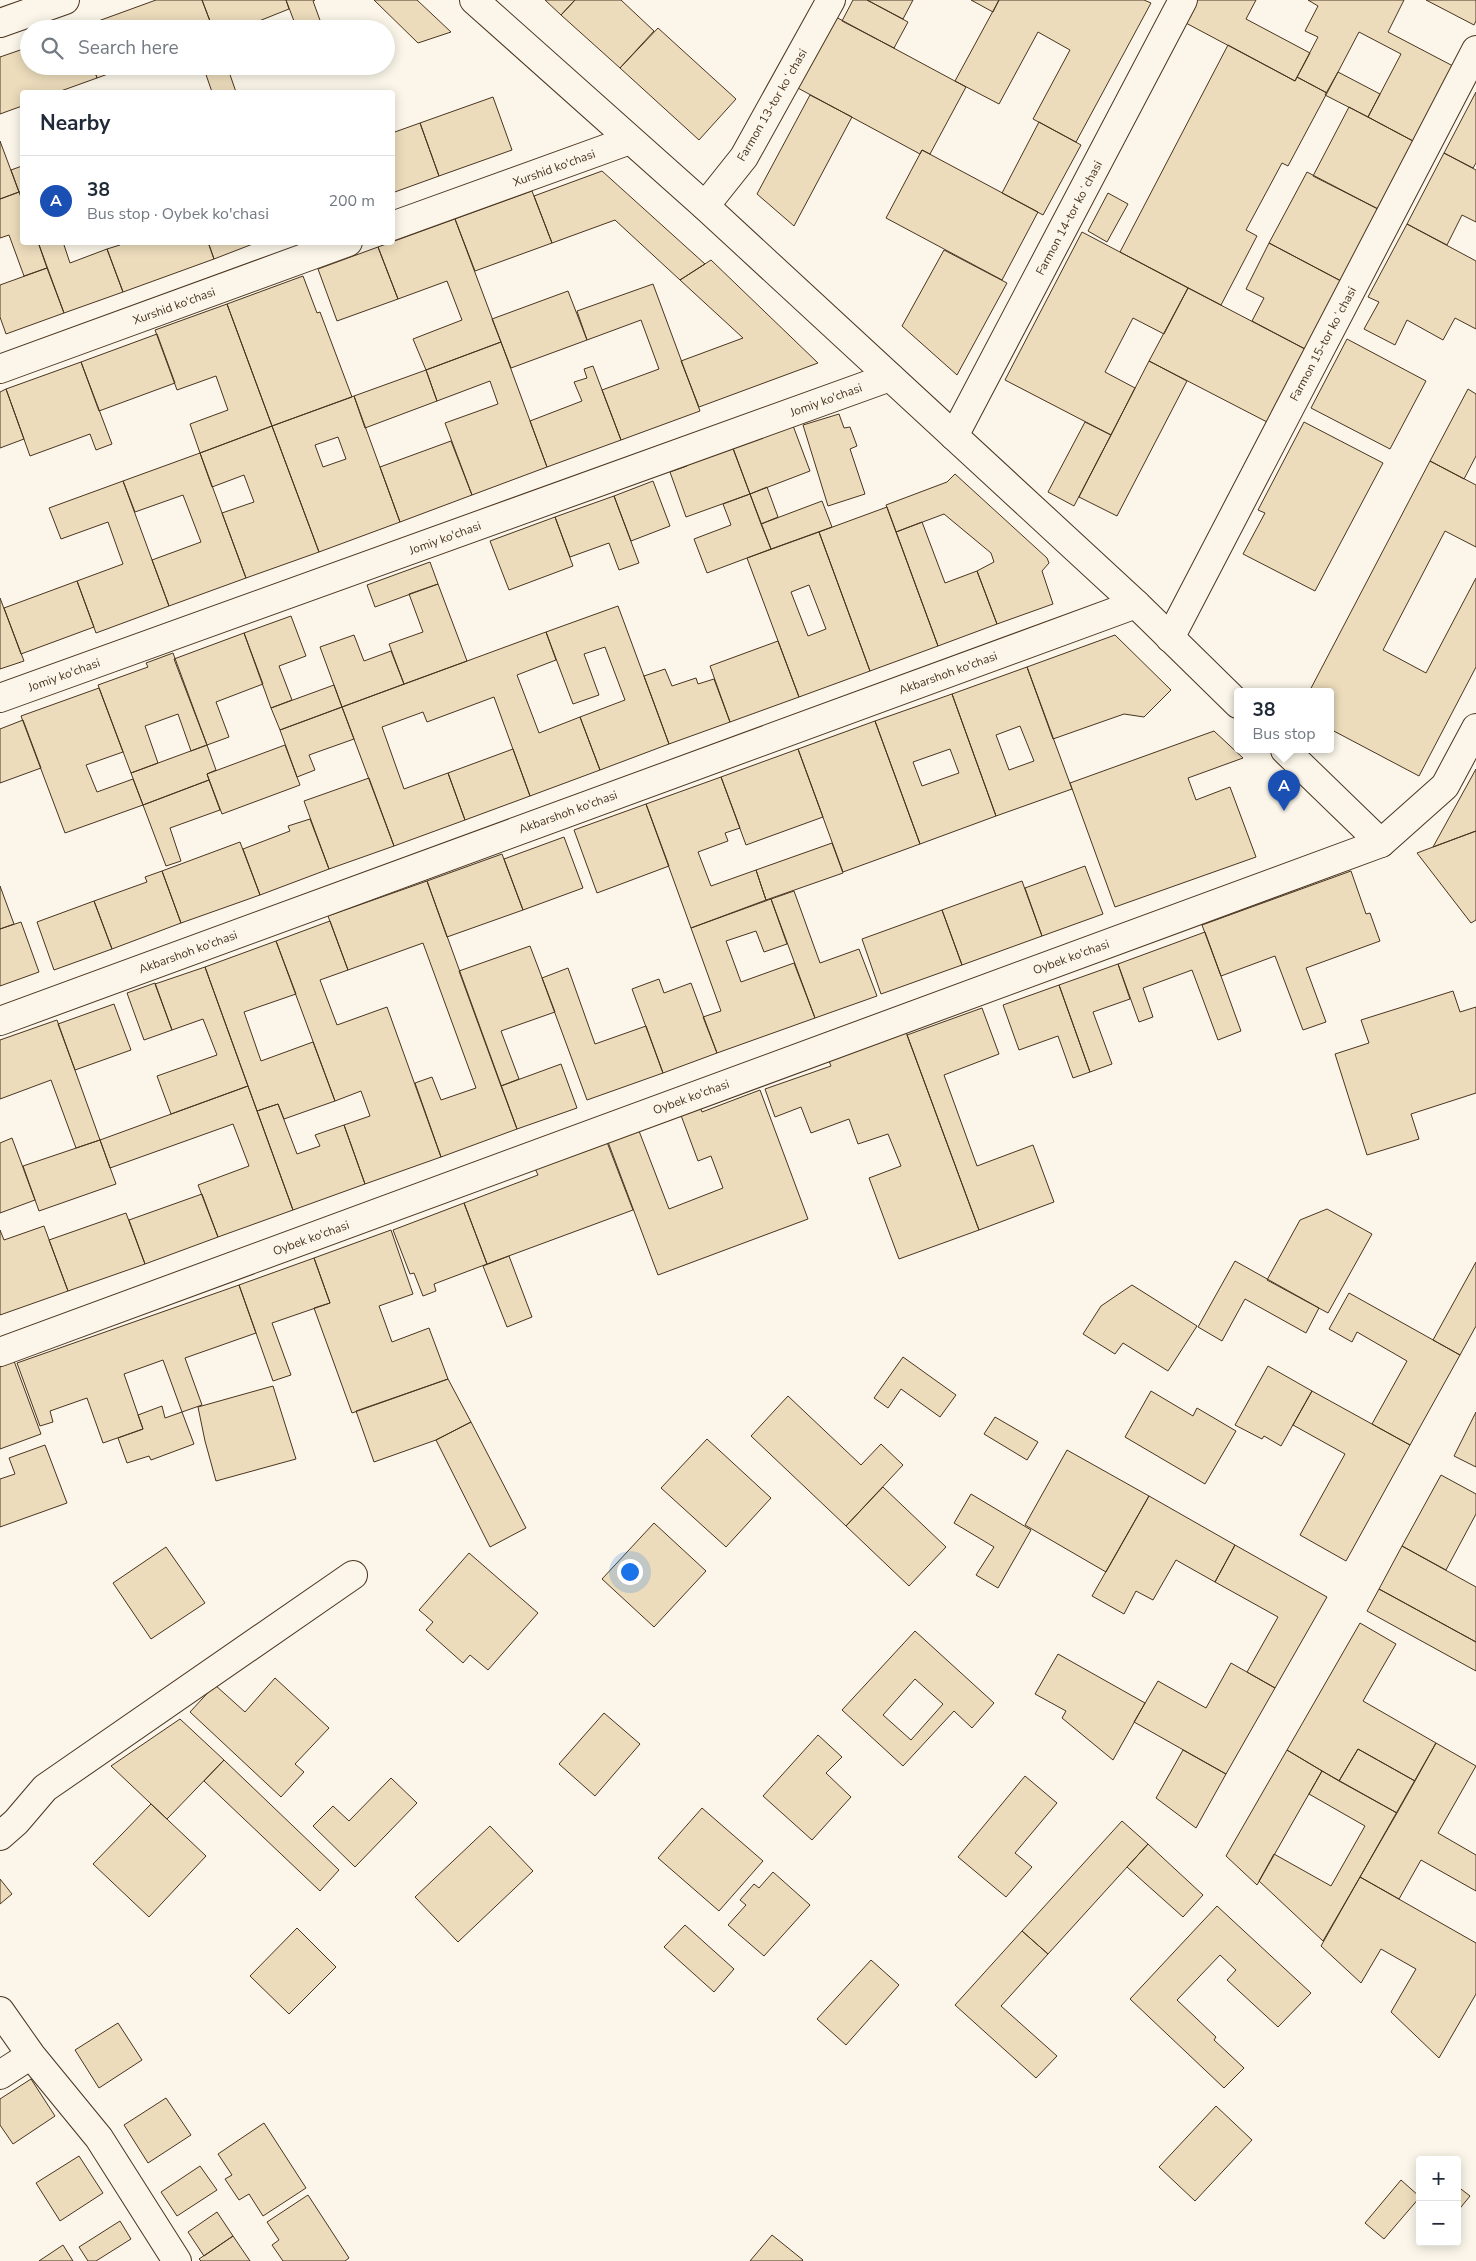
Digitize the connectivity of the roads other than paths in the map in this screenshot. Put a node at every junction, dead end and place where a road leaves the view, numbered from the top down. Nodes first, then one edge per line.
1 (65, 0) edge
2 (474, 0) edge
3 (831, 0) edge
4 (1184, 0) edge
5 (0, 23) edge
6 (1476, 50) edge
7 (630, 140) junction
8 (705, 206) junction
9 (395, 225) edge
10 (340, 245) edge
11 (0, 369) edge
12 (890, 378) junction
13 (954, 436) junction
14 (1136, 604) junction
15 (1170, 638) junction
16 (0, 698) edge
17 (1234, 700) edge
18 (1476, 728) edge
19 (1288, 753) edge
20 (1381, 842) junction
21 (0, 1021) edge
22 (0, 1352) edge
23 (353, 1575) dead end
24 (0, 1836) edge
25 (0, 2011) edge
26 (31, 2055) junction
27 (0, 2075) edge
28 (177, 2261) edge

1 - 5 street
2 - 7 street
3 - 8 street, Farmon 13-tor koʻchasi
4 - 13 street, Farmon 14-tor koʻchasi
6 - 15 street, Farmon 15-tor koʻchasi
7 - 8 street
7 - 9 street, Xurshid ko'chasi
8 - 12 street
10 - 11 street, Xurshid ko'chasi
12 - 13 street
12 - 16 street, Jomiy ko'chasi
13 - 14 street
14 - 15 street
14 - 21 street, Akbarshoh ko'chasi
15 - 17 street
18 - 20 street
19 - 20 street
20 - 22 street, Oybek ko'chasi
23 - 24 street
25 - 26 street
26 - 27 street
26 - 28 street

